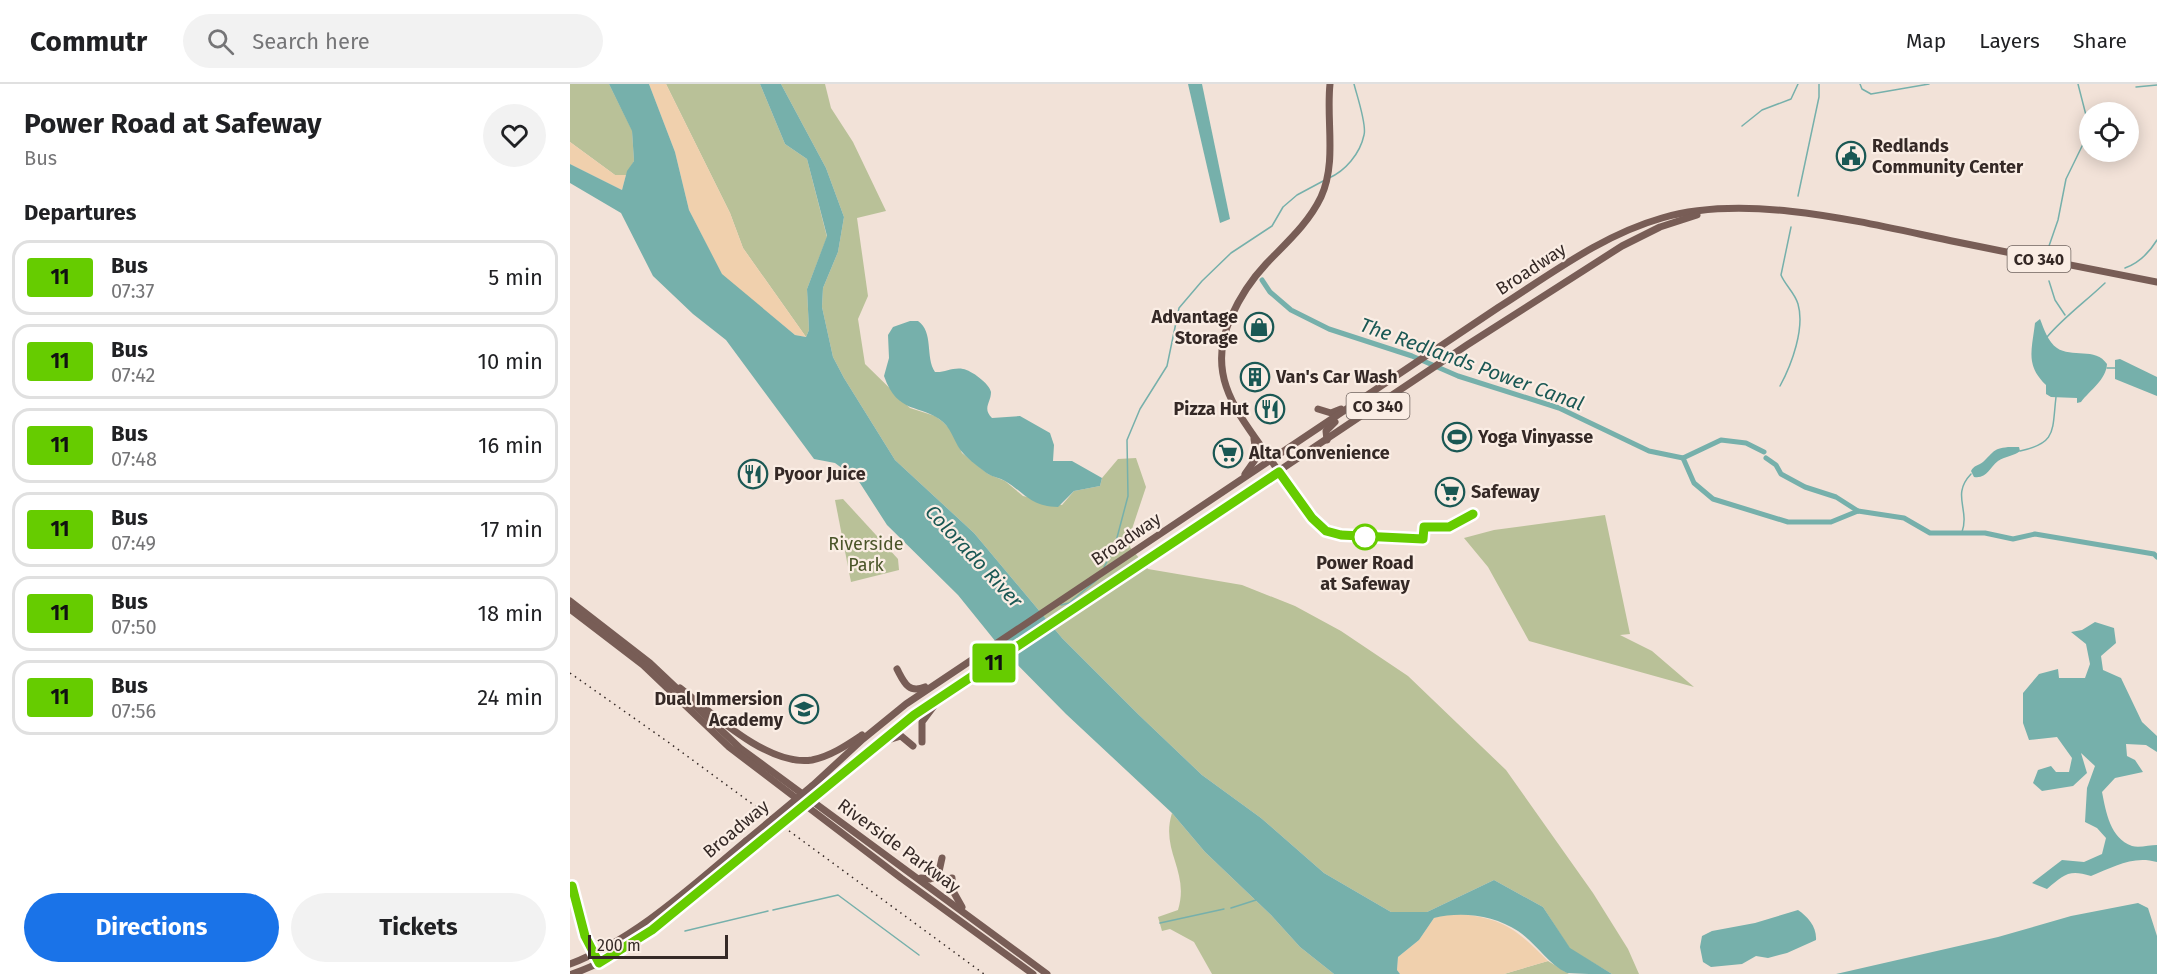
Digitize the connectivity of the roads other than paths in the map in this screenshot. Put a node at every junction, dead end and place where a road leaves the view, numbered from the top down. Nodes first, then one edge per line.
1 (1330, 84) edge
2 (1711, 211) junction
3 (1612, 252) junction
4 (1564, 265) junction
5 (2157, 282) edge
6 (1370, 394) junction
7 (1252, 430) junction
8 (1304, 438) junction
9 (1327, 440) junction
10 (1272, 460) junction
11 (1279, 472) junction
12 (1226, 490) junction
13 (570, 602) edge
14 (570, 609) edge
15 (650, 663) junction
16 (897, 669) dead end
17 (951, 674) junction
18 (957, 687) junction
19 (888, 718) junction
20 (922, 742) dead end
21 (913, 746) dead end
22 (868, 752) junction
23 (942, 858) dead end
24 (918, 877) junction
25 (952, 878) dead end
26 (969, 916) junction
27 (570, 964) edge
28 (572, 974) edge
29 (1033, 974) edge
30 (1047, 974) edge

1 - 7 main road
2 - 3 main road, Broadway / CO 340
2 - 4 main road, Broadway / CO 340
2 - 5 main road, Broadway / CO 340
3 - 4 main road
3 - 9 main road, Broadway / CO 340
4 - 6 main road, Broadway / CO 340
6 - 8 main road, Broadway / CO 340
6 - 8 main road
6 - 9 main road
7 - 10 main road
7 - 12 main road
8 - 10 main road, Broadway / CO 340
9 - 11 main road, Broadway / CO 340
10 - 11 main road
10 - 12 main road, Broadway / CO 340
11 - 18 main road, Broadway / CO 340
12 - 17 main road, Broadway / CO 340
13 - 15 main road, Riverside Parkway
14 - 29 main road, Riverside Parkway
15 - 19 main road
15 - 24 main road, Riverside Parkway
16 - 17 main road
17 - 19 main road, Broadway / CO 340
18 - 20 main road
18 - 22 main road, Broadway / CO 340
19 - 27 main road, Broadway / CO 340, bridge
21 - 22 main road
22 - 28 main road, Broadway / CO 340, bridge
23 - 24 main road
24 - 26 main road, Riverside Parkway
25 - 26 main road
26 - 30 main road, Riverside Parkway

